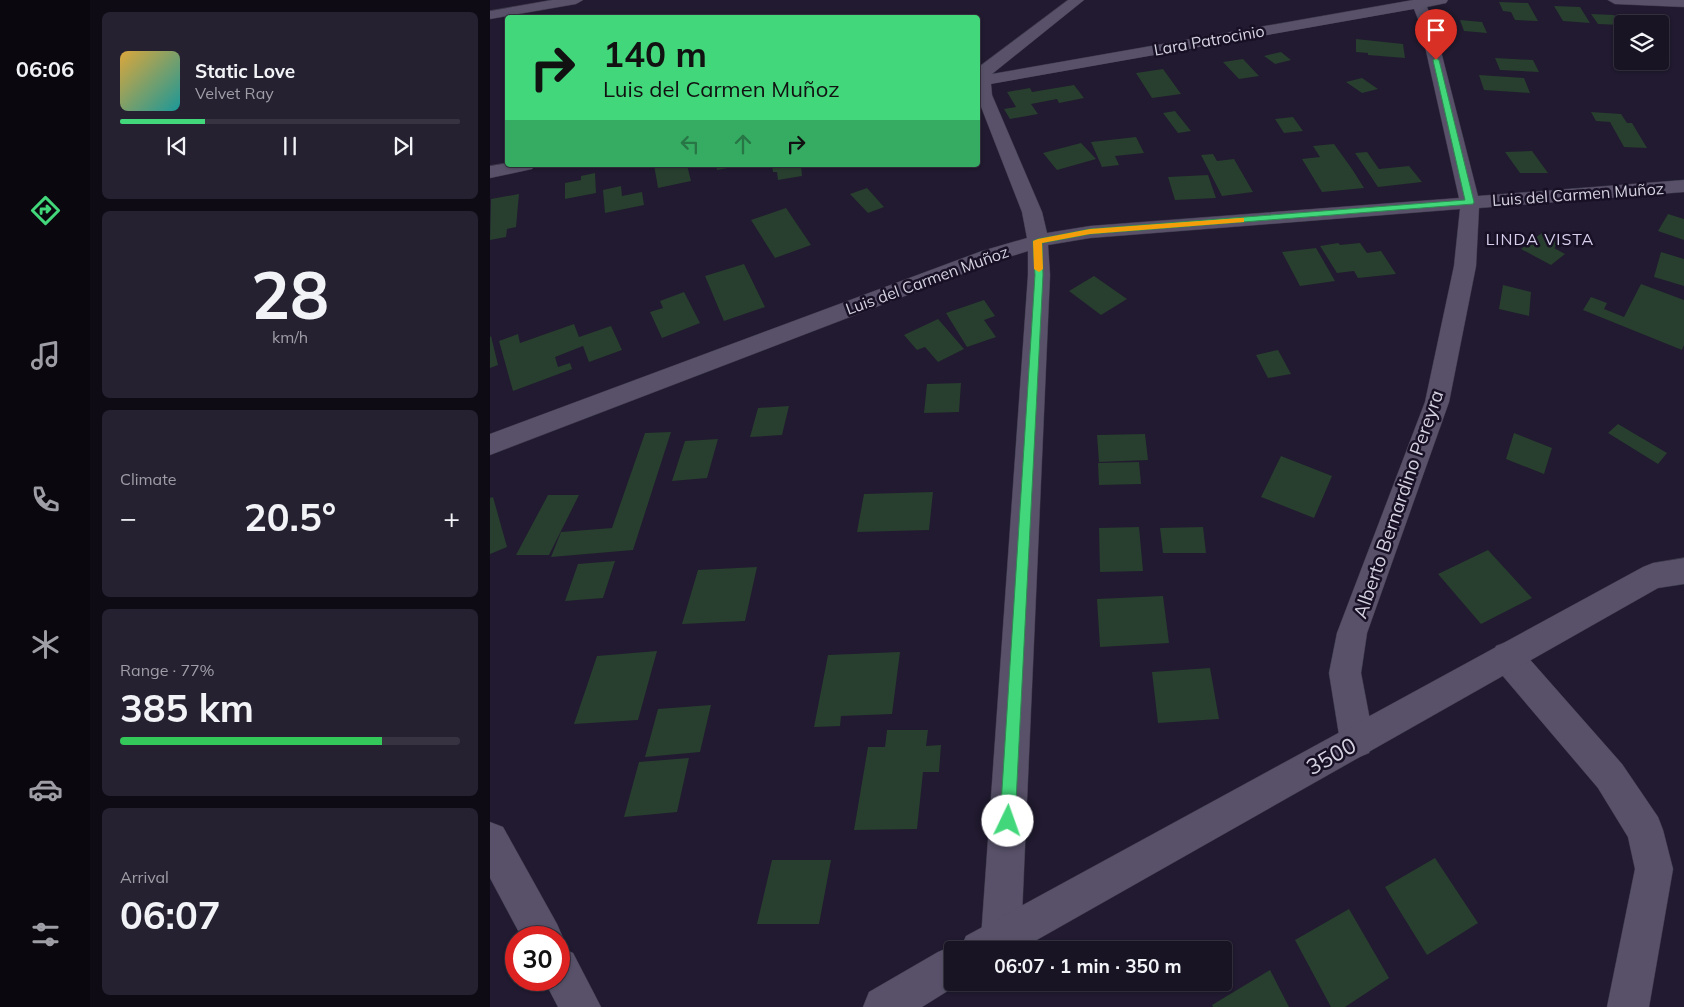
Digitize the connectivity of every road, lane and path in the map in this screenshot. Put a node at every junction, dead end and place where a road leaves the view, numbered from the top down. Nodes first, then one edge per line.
1 (576, 0) edge
2 (1077, 0) edge
3 (1441, 0) edge
4 (1615, 0) edge
5 (1684, 3) edge
6 (1418, 4) junction
7 (490, 15) edge
8 (980, 81) edge
9 (516, 167) edge
10 (490, 172) edge
11 (1684, 186) edge
12 (1470, 202) junction
13 (1038, 241) junction
14 (490, 445) edge
15 (1684, 571) edge
16 (1507, 657) junction
17 (1357, 741) junction
18 (490, 840) edge
19 (537, 926) edge
20 (990, 941) edge
21 (995, 941) edge
22 (944, 971) edge
23 (570, 988) edge
24 (580, 1007) edge
25 (884, 1007) edge
26 (1628, 1007) edge

1 - 7 street
2 - 8 street
3 - 6 street, Lara Patrocinio
4 - 5 street
6 - 8 street, Lara Patrocinio
6 - 12 street, Alberto Bernardino Pereyra
8 - 13 street
9 - 10 street
11 - 12 street, Luis del Carmen Muñoz
12 - 13 street, Luis del Carmen Muñoz
12 - 17 street, Alberto Bernardino Pereyra
13 - 14 street, Luis del Carmen Muñoz
13 - 20 street
15 - 16 street, 3500
16 - 17 street, 3500
16 - 26 street
17 - 21 street, 3500
18 - 19 street
22 - 25 street
23 - 24 street

